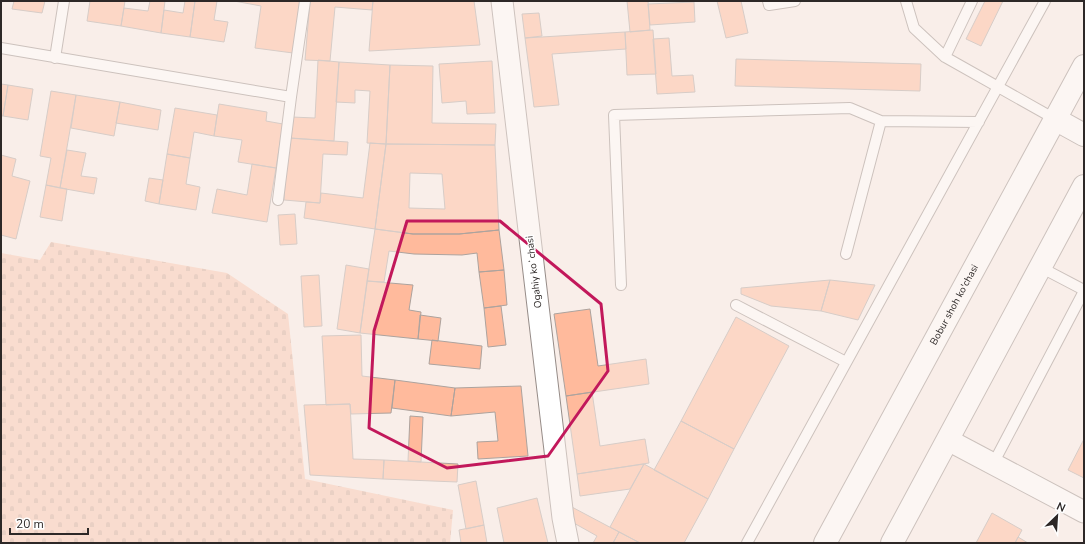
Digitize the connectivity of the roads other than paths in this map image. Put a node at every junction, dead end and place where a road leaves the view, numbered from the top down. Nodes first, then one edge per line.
1 (64, 1) edge
2 (305, 1) edge
3 (502, 1) edge
4 (768, 1) edge
5 (795, 1) edge
6 (906, 1) edge
7 (972, 1) edge
8 (1045, 1) edge
9 (1, 48) edge
10 (945, 57) junction
11 (55, 58) junction
12 (1084, 66) edge
13 (998, 87) junction
14 (291, 97) junction
15 (1055, 118) junction
16 (881, 121) junction
17 (979, 122) junction
18 (1084, 135) edge
19 (1084, 186) edge
20 (278, 200) dead end
21 (846, 254) dead end
22 (1040, 267) junction
23 (621, 285) dead end
24 (1084, 290) edge
25 (736, 305) dead end
26 (846, 362) junction
27 (948, 440) junction
28 (993, 464) junction
29 (1084, 512) edge
30 (568, 543) edge
31 (747, 543) edge
32 (825, 543) edge
33 (892, 543) edge

1 - 11 lane
2 - 14 lane
3 - 30 street, Ogahiy koʻchasi
4 - 5 lane
6 - 10 lane
7 - 10 lane
8 - 13 lane
9 - 11 lane
10 - 13 lane
11 - 14 lane
12 - 15 main road, Bobur shoh ko'chasi
13 - 15 lane
13 - 17 lane
14 - 20 lane
15 - 18 main road
15 - 32 main road, Bobur shoh ko'chasi
16 - 17 lane
16 - 21 lane
16 - 23 lane
17 - 26 lane
19 - 22 main road
22 - 24 lane
22 - 27 main road
24 - 28 lane
25 - 26 lane
26 - 31 lane
27 - 28 street
27 - 33 main road
28 - 29 street

